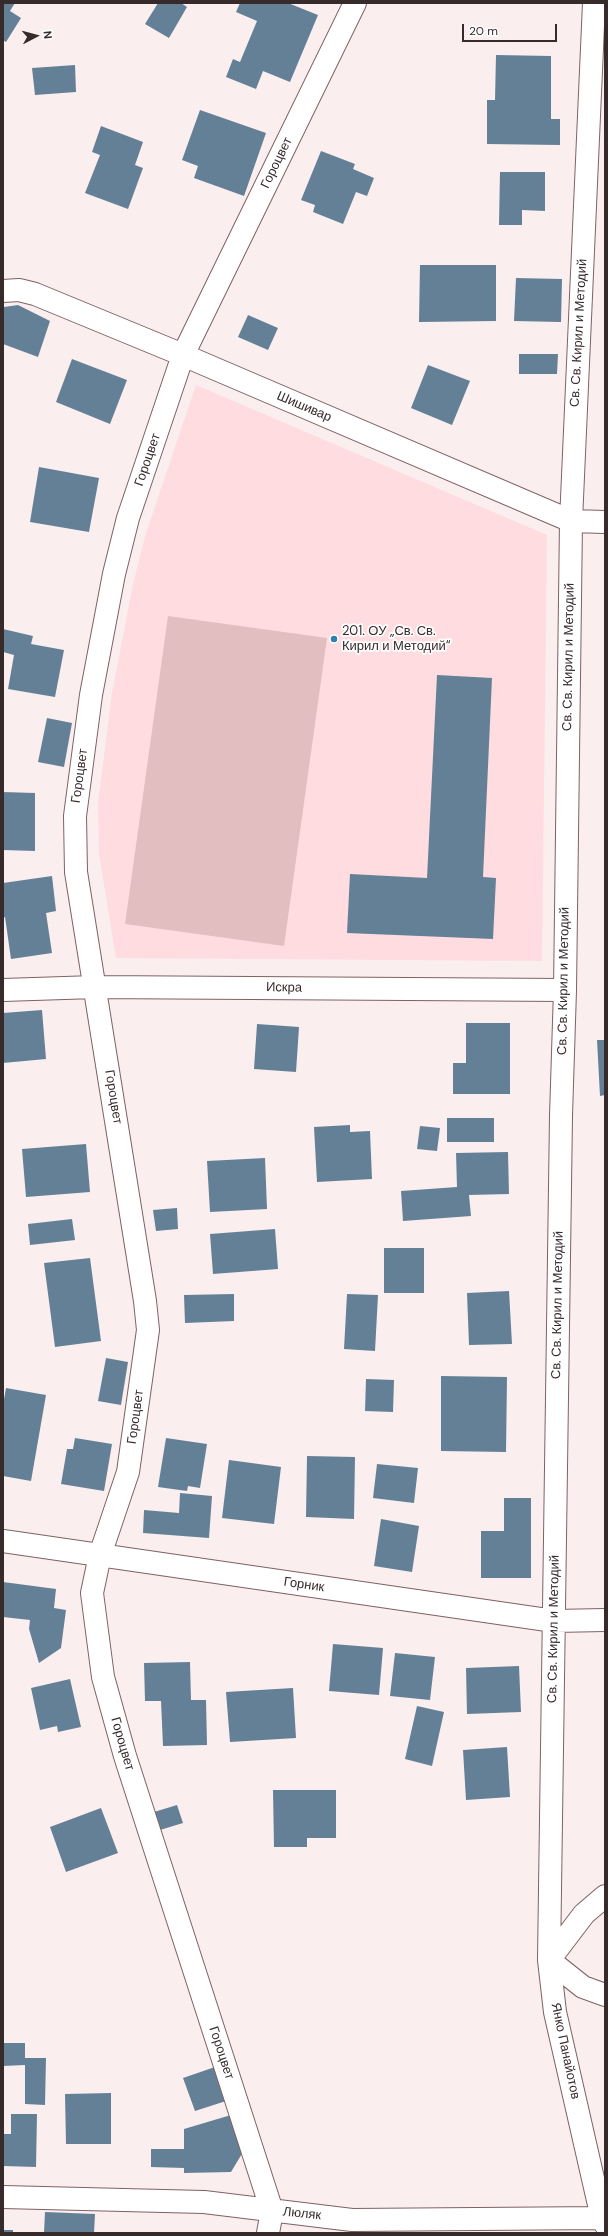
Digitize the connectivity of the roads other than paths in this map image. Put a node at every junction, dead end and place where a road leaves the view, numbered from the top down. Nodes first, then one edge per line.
1 (355, 3) edge
2 (594, 3) edge
3 (3, 291) edge
4 (183, 355) junction
5 (570, 521) junction
6 (605, 522) edge
7 (95, 987) junction
8 (3, 990) edge
9 (565, 990) junction
10 (3, 1541) edge
11 (100, 1555) junction
12 (605, 1620) edge
13 (554, 1621) junction
14 (605, 1896) edge
15 (549, 1960) junction
16 (605, 1995) edge
17 (3, 2197) edge
18 (272, 2211) junction
19 (603, 2221) edge
20 (268, 2233) edge

1 - 4 street, Гороцвет
2 - 5 street, Св. Св. Кирил и Методий
3 - 4 street, Шишивар
4 - 5 street, Шишивар
4 - 7 street, Гороцвет
5 - 6 street, Шишивар
5 - 9 street, Св. Св. Кирил и Методий
7 - 8 street, Искра
7 - 9 street, Искра
7 - 11 street, Гороцвет
9 - 13 street, Св. Св. Кирил и Методий
10 - 11 street, Горник
11 - 13 street, Горник
11 - 18 street, Гороцвет
12 - 13 street, Горник
13 - 15 street, Св. Св. Кирил и Методий
14 - 15 street
15 - 16 street
15 - 19 street, Янко Панайотов
17 - 18 street, Люляк
18 - 19 street, Люляк
18 - 20 street

